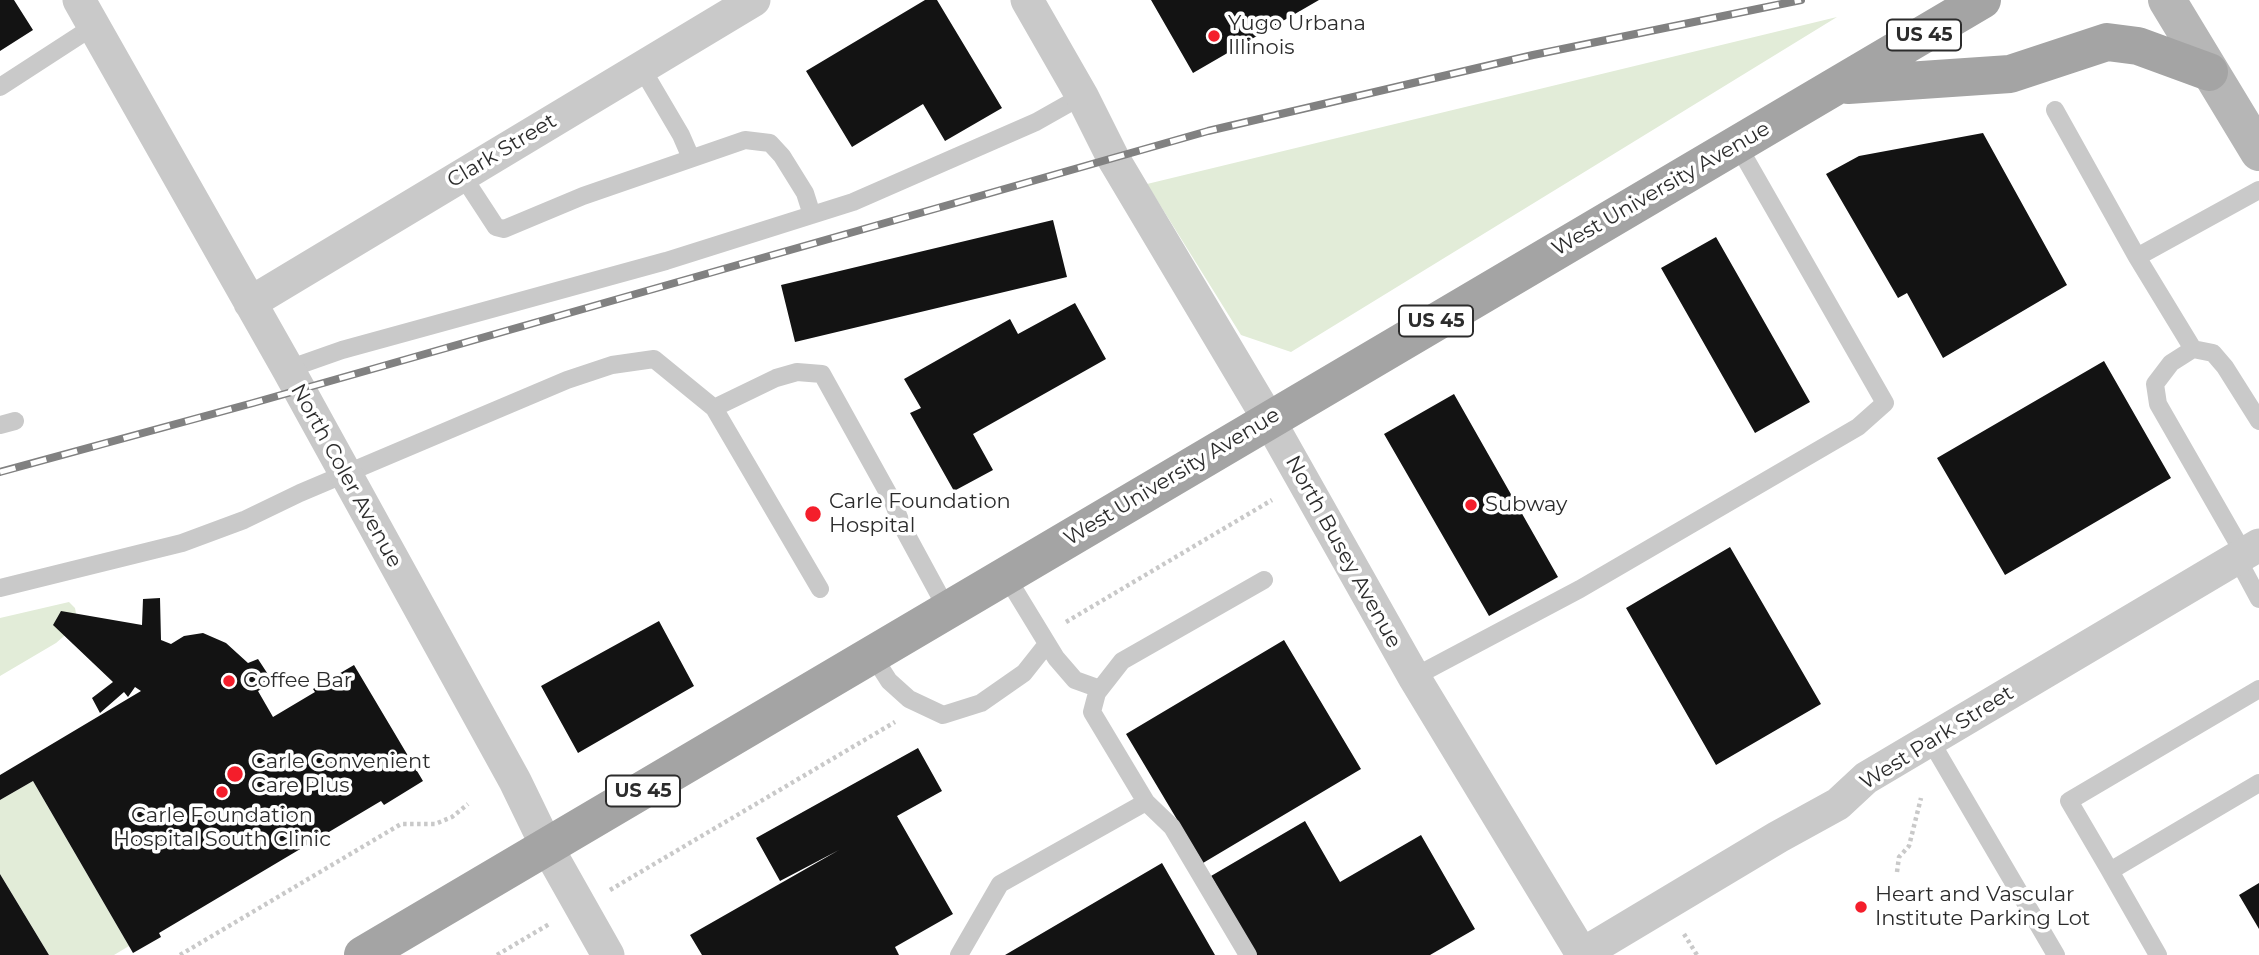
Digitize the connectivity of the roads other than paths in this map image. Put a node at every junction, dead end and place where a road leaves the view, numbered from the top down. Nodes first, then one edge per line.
1 (754, 0) edge
2 (1027, 0) edge
3 (1982, 0) edge
4 (2167, 0) edge
5 (87, 13) edge
6 (641, 67) junction
7 (2209, 72) junction
8 (1839, 85) junction
9 (0, 87) edge
10 (1083, 96) junction
11 (2055, 110) dead end
12 (1737, 144) junction
13 (2259, 152) edge
14 (691, 158) junction
15 (462, 175) junction
16 (2259, 190) edge
17 (812, 215) junction
18 (2137, 257) junction
19 (250, 303) junction
20 (2193, 349) junction
21 (288, 369) junction
22 (714, 408) junction
23 (1269, 420) junction
24 (2259, 421) edge
25 (345, 475) junction
26 (2247, 552) edge
27 (1006, 576) junction
28 (1265, 580) dead end
29 (0, 588) edge
30 (820, 589) dead end
31 (2259, 599) edge
32 (948, 611) junction
33 (1047, 645) junction
34 (873, 656) junction
35 (1414, 677) junction
36 (1100, 689) junction
37 (2259, 689) edge
38 (1930, 740) junction
39 (2259, 783) edge
40 (1146, 802) junction
41 (547, 847) junction
42 (2109, 871) junction
43 (363, 955) edge
44 (608, 955) edge
45 (959, 955) edge
46 (1248, 955) edge
47 (1581, 955) edge
48 (2056, 955) edge
49 (2158, 955) edge

1 - 6 street, Clark Street
2 - 10 street, North Busey Avenue
3 - 8 main road, West University Avenue / US 45
4 - 7 main road
5 - 9 lane
5 - 19 street, North Coler Avenue
6 - 14 lane
6 - 15 street, Clark Street
7 - 8 main road
7 - 13 main road
8 - 12 main road, West University Avenue / US 45
10 - 17 lane
10 - 23 street, North Busey Avenue
11 - 18 lane
12 - 23 main road, West University Avenue / US 45
12 - 35 lane
14 - 15 lane
14 - 17 lane
15 - 19 street, Clark Street
16 - 18 lane
17 - 21 lane
18 - 20 lane
19 - 21 street, North Coler Avenue
20 - 24 lane
20 - 26 lane
21 - 25 street, North Coler Avenue
22 - 25 lane
22 - 30 lane
22 - 32 lane
23 - 27 main road, West University Avenue / US 45
23 - 35 street, North Busey Avenue
25 - 29 lane
25 - 41 street, North Coler Avenue
26 - 31 lane
26 - 38 street, West Park Street
27 - 32 main road, West University Avenue / US 45
27 - 33 lane
28 - 36 lane
32 - 34 main road, West University Avenue / US 45
33 - 34 lane
33 - 36 lane
34 - 41 main road, West University Avenue / US 45
35 - 47 street, North Busey Avenue
36 - 40 lane
37 - 42 lane
38 - 47 street, West Park Street
38 - 48 lane
39 - 42 lane
40 - 45 lane
40 - 46 lane
41 - 43 main road, West University Avenue / US 45
41 - 44 street, North Coler Avenue
42 - 49 lane

